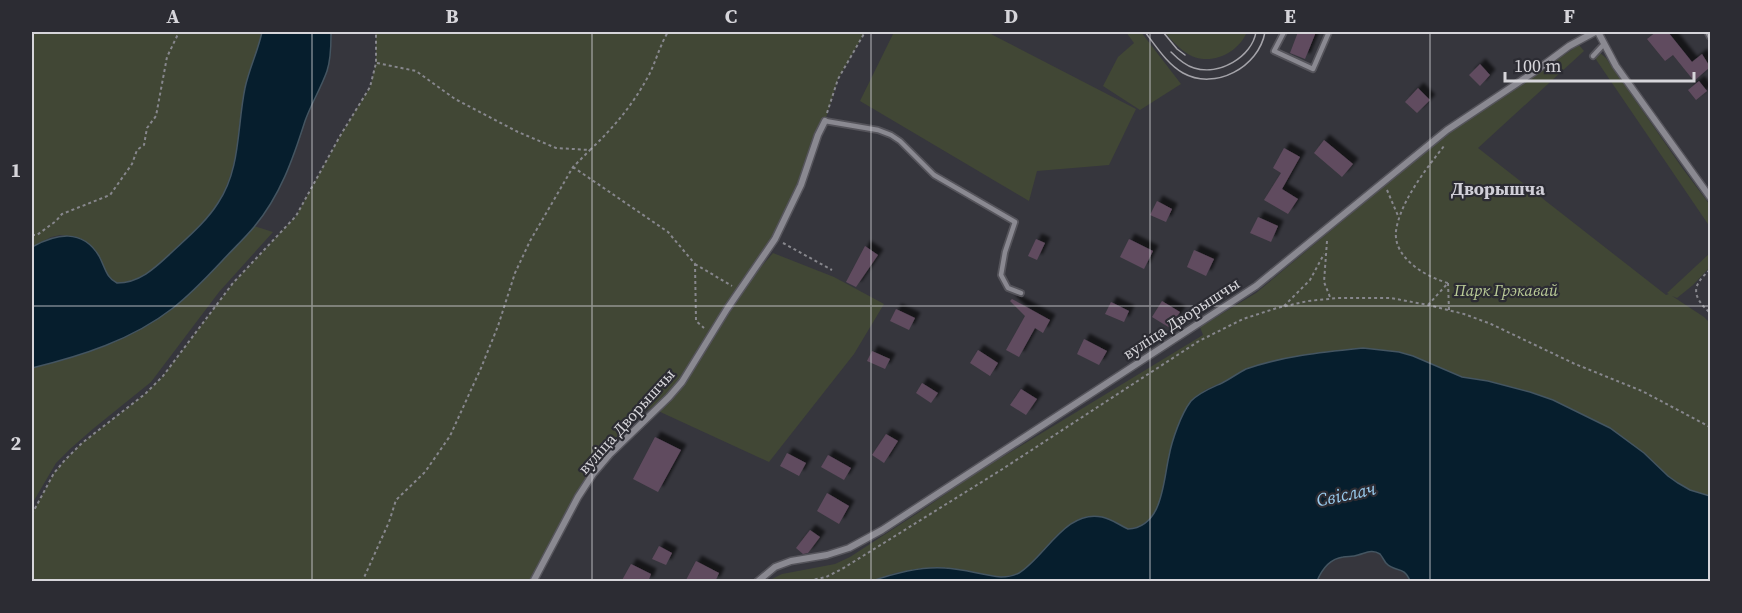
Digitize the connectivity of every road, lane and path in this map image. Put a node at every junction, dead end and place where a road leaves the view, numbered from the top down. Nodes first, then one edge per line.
1 (179, 32) edge
2 (376, 32) edge
3 (668, 32) edge
4 (865, 32) edge
5 (1284, 32) edge
6 (1329, 32) edge
7 (1596, 32) edge
8 (1708, 32) edge
9 (1710, 36) edge
10 (1604, 44) junction
11 (1593, 56) dead end
12 (376, 63) junction
13 (825, 121) junction
14 (1446, 143) dead end
15 (590, 150) junction
16 (573, 167) junction
17 (1383, 182) junction
18 (1710, 197) edge
19 (1400, 219) junction
20 (1329, 227) junction
21 (32, 235) edge
22 (775, 239) junction
23 (1325, 251) junction
24 (695, 264) junction
25 (832, 270) dead end
26 (1710, 270) edge
27 (1448, 283) junction
28 (740, 291) junction
29 (1021, 293) dead end
30 (1331, 298) junction
31 (1428, 305) junction
32 (1284, 306) junction
33 (1449, 310) junction
34 (1710, 313) edge
35 (712, 335) junction
36 (1710, 427) edge
37 (32, 514) edge
38 (362, 582) edge
39 (533, 582) edge
40 (757, 582) edge
41 (803, 582) edge

1 - 21 path
2 - 12 path
3 - 15 path
4 - 13 path
5 - 6 lane
7 - 10 street, вуліца Дворышчы
7 - 17 street, вуліца Дворышчы
8 - 9 street
10 - 11 lane
10 - 18 street, вуліца Дворышчы
12 - 15 path
12 - 37 path
13 - 22 street, вуліца Дворышчы
13 - 29 lane
14 - 19 path
15 - 16 path
16 - 24 path
16 - 38 path
17 - 19 path
17 - 20 street, вуліца Дворышчы
19 - 27 path
20 - 23 path
20 - 40 street, вуліца Дворышчы
22 - 25 path
22 - 28 street, вуліца Дворышчы
23 - 30 path
23 - 32 path
24 - 28 path
24 - 35 path
26 - 34 path
27 - 31 path
27 - 33 path
28 - 35 street, вуліца Дворышчы
30 - 31 path
30 - 32 path
31 - 33 path
32 - 41 path
33 - 36 path
35 - 39 street, вуліца Дворышчы

